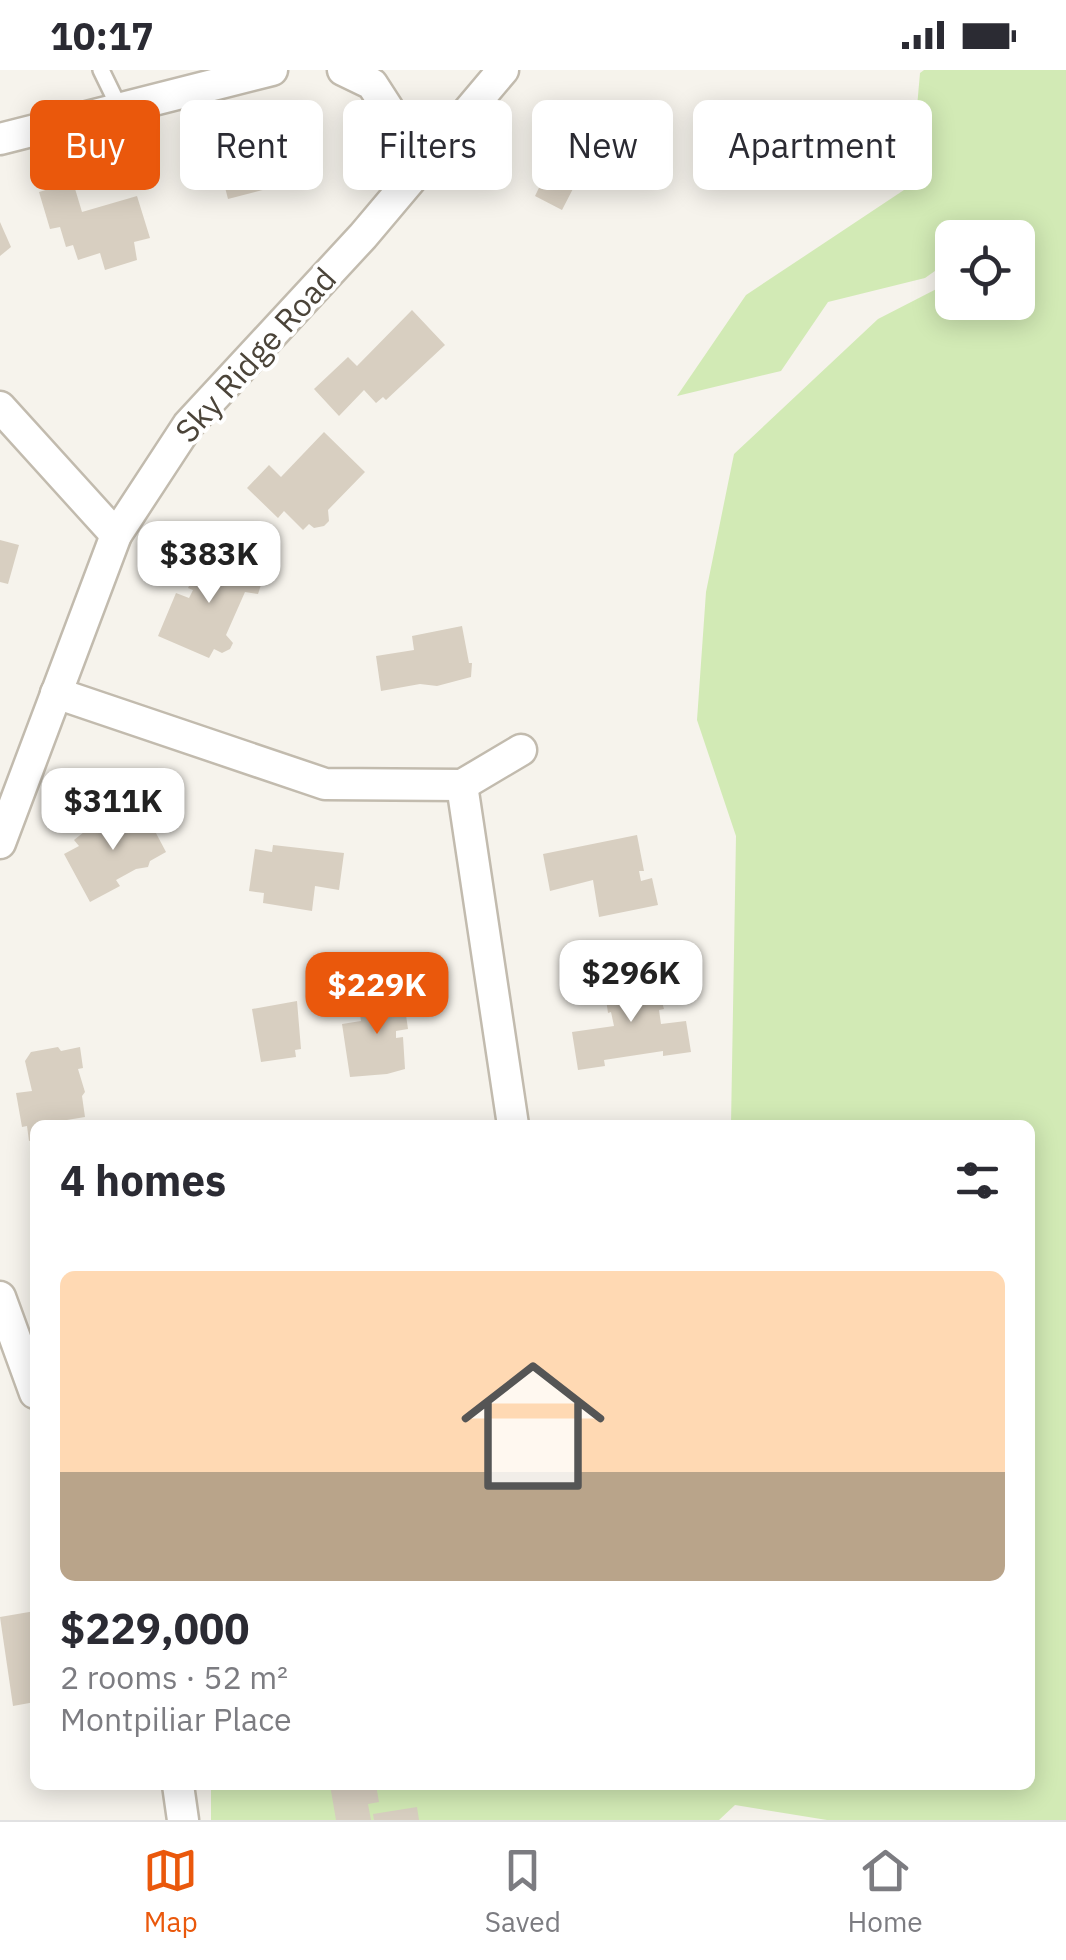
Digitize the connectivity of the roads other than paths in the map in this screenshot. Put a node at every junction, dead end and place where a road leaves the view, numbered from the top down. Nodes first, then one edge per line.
1 (101, 70) edge
2 (272, 70) edge
3 (343, 70) edge
4 (503, 70) edge
5 (116, 100) edge
6 (155, 100) edge
7 (382, 100) edge
8 (477, 100) edge
9 (30, 132) edge
10 (0, 139) edge
11 (400, 190) edge
12 (0, 408) edge
13 (116, 535) junction
14 (56, 693) junction
15 (521, 750) dead end
16 (462, 786) junction
17 (0, 843) edge
18 (512, 1120) edge
19 (0, 1297) edge
20 (30, 1379) edge
21 (179, 1790) edge
22 (183, 1820) edge

1 - 5 lane
2 - 6 street
3 - 7 street
4 - 8 street, Sky Ridge Road
9 - 10 street
11 - 13 street, Sky Ridge Road
12 - 13 street
13 - 14 street, Sky Ridge Road
14 - 16 street
14 - 17 street, Sky Ridge Road
15 - 16 street
16 - 18 street
19 - 20 street
21 - 22 street

